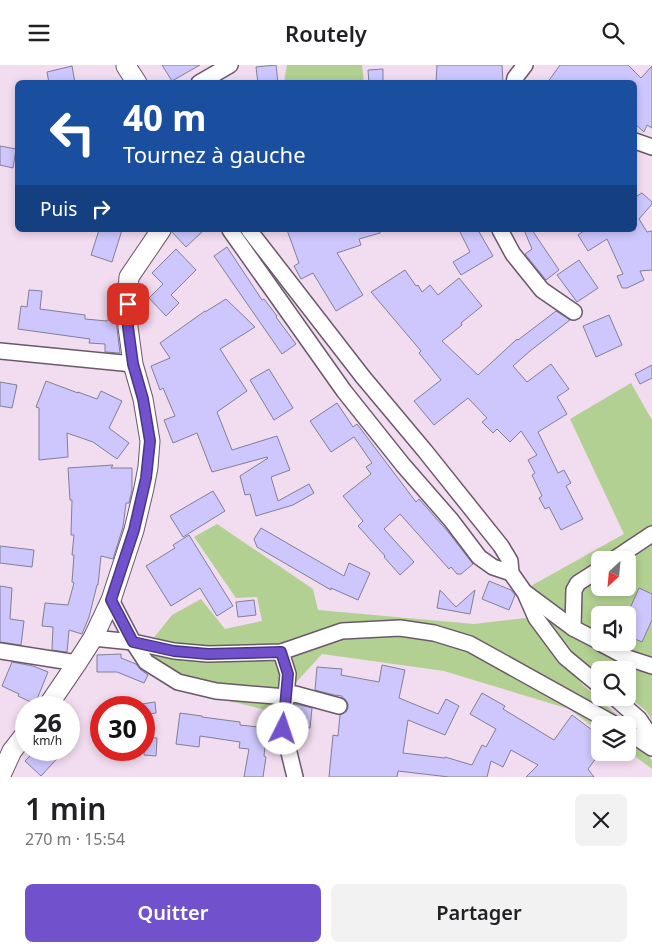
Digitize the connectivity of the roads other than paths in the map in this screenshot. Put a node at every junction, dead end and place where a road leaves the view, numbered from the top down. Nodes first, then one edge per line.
1 (230, 65) edge
2 (524, 65) edge
3 (126, 66) edge
4 (135, 80) edge
5 (204, 80) edge
6 (515, 80) edge
7 (637, 142) edge
8 (652, 147) edge
9 (160, 232) edge
10 (231, 232) edge
11 (251, 232) edge
12 (501, 232) edge
13 (574, 312) dead end
14 (0, 351) edge
15 (133, 364) junction
16 (652, 534) edge
17 (645, 546) edge
18 (511, 573) junction
19 (591, 575) edge
20 (526, 593) junction
21 (111, 600) junction
22 (573, 628) junction
23 (591, 637) edge
24 (93, 638) junction
25 (133, 642) junction
26 (0, 651) edge
27 (617, 651) edge
28 (281, 652) junction
29 (77, 663) junction
30 (652, 667) edge
31 (591, 679) edge
32 (54, 696) edge
33 (286, 697) junction
34 (624, 706) edge
35 (339, 707) dead end
36 (600, 716) edge
37 (636, 737) edge
38 (652, 737) edge
39 (15, 747) edge
40 (652, 748) edge
41 (0, 777) edge
42 (295, 777) edge

1 - 5 street
2 - 6 street
3 - 4 street
7 - 8 street
9 - 15 street
10 - 18 street
11 - 18 street
12 - 13 street
14 - 15 street
15 - 21 street
16 - 17 street
18 - 20 street
19 - 22 street
20 - 22 street
20 - 31 street
21 - 24 street
21 - 25 street
22 - 23 street
24 - 25 street
24 - 29 street
25 - 28 street
25 - 33 street
26 - 29 street
27 - 30 street
28 - 33 street
28 - 36 street
29 - 32 street
33 - 35 street
33 - 42 street
34 - 38 street
37 - 40 street
39 - 41 street

